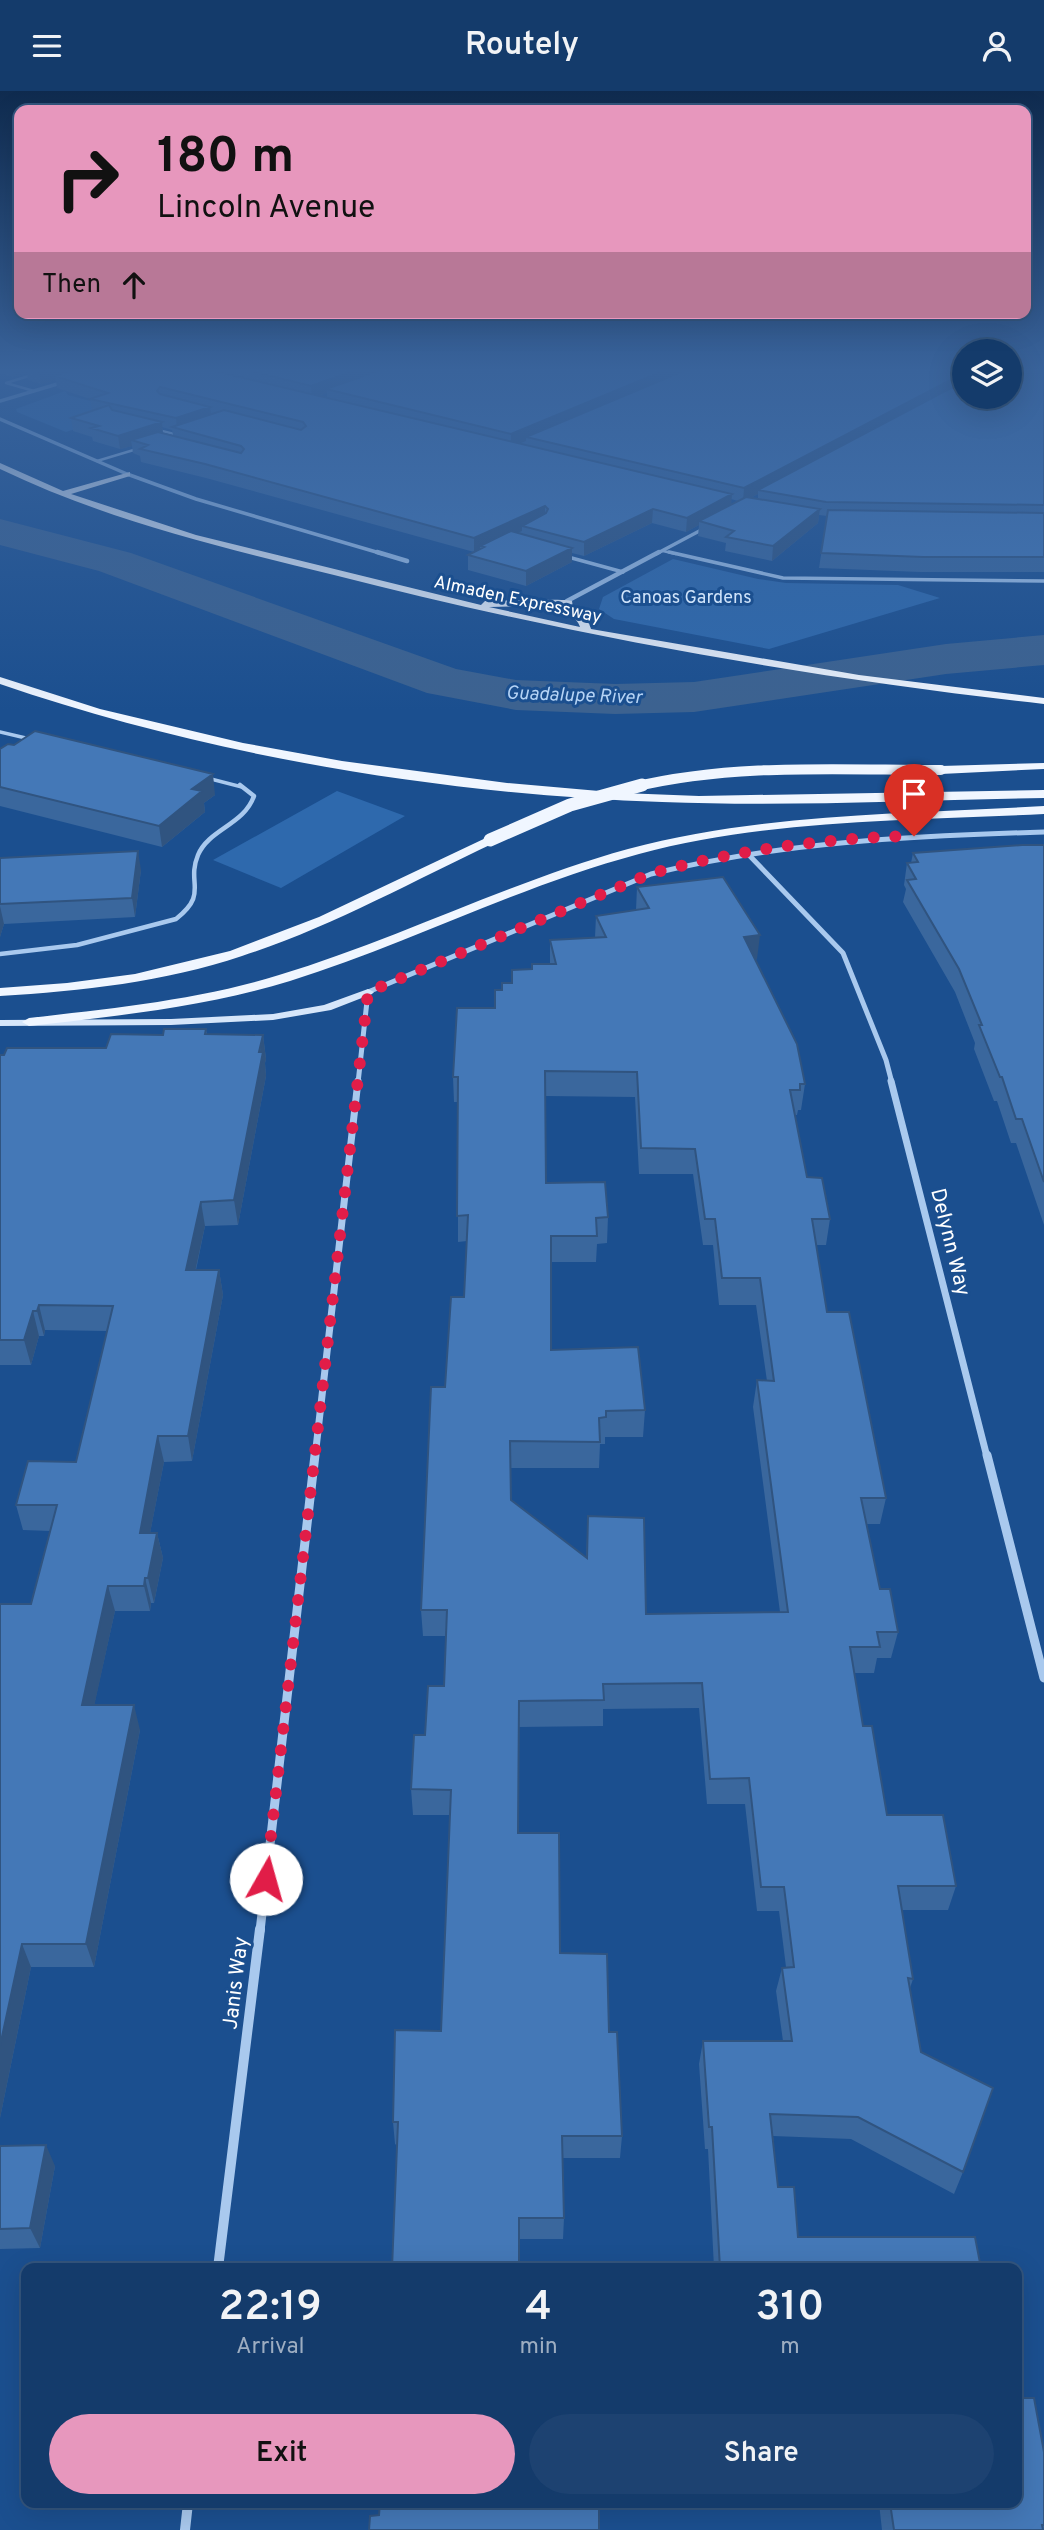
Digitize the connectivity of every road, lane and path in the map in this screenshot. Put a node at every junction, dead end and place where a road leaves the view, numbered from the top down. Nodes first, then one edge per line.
1 (39, 483) edge
2 (99, 483) edge
3 (153, 483) edge
4 (63, 494) junction
5 (716, 523) edge
6 (663, 551) junction
7 (562, 555) edge
8 (407, 561) dead end
9 (623, 572) junction
10 (1044, 581) edge
11 (567, 601) junction
12 (460, 604) junction
13 (587, 632) junction
14 (0, 680) edge
15 (1044, 701) edge
16 (0, 733) edge
17 (35, 740) edge
18 (1044, 766) edge
19 (205, 778) edge
20 (1044, 794) edge
21 (1044, 810) edge
22 (1044, 832) edge
23 (747, 853) junction
24 (0, 954) edge
25 (0, 992) edge
26 (368, 992) junction
27 (29, 1022) junction
28 (0, 1023) edge
29 (1044, 1678) edge
30 (219, 2263) edge
31 (187, 2508) edge
32 (185, 2530) edge

1 - 4 main road, Almaden Expressway
2 - 4 main road
3 - 8 street
4 - 12 main road, Almaden Expressway
5 - 6 street
6 - 9 street
6 - 10 lane
7 - 9 lane
9 - 11 street
11 - 12 main road
11 - 13 main road
12 - 13 main road, Almaden Expressway
13 - 15 main road, Almaden Expressway
14 - 20 main road
16 - 17 lane
18 - 25 main road, bridge
19 - 24 lane
21 - 27 main road
22 - 23 street
23 - 26 street
23 - 29 street, Delynn Way
26 - 27 main road
26 - 30 street, Janis Way
27 - 28 main road
31 - 32 street

